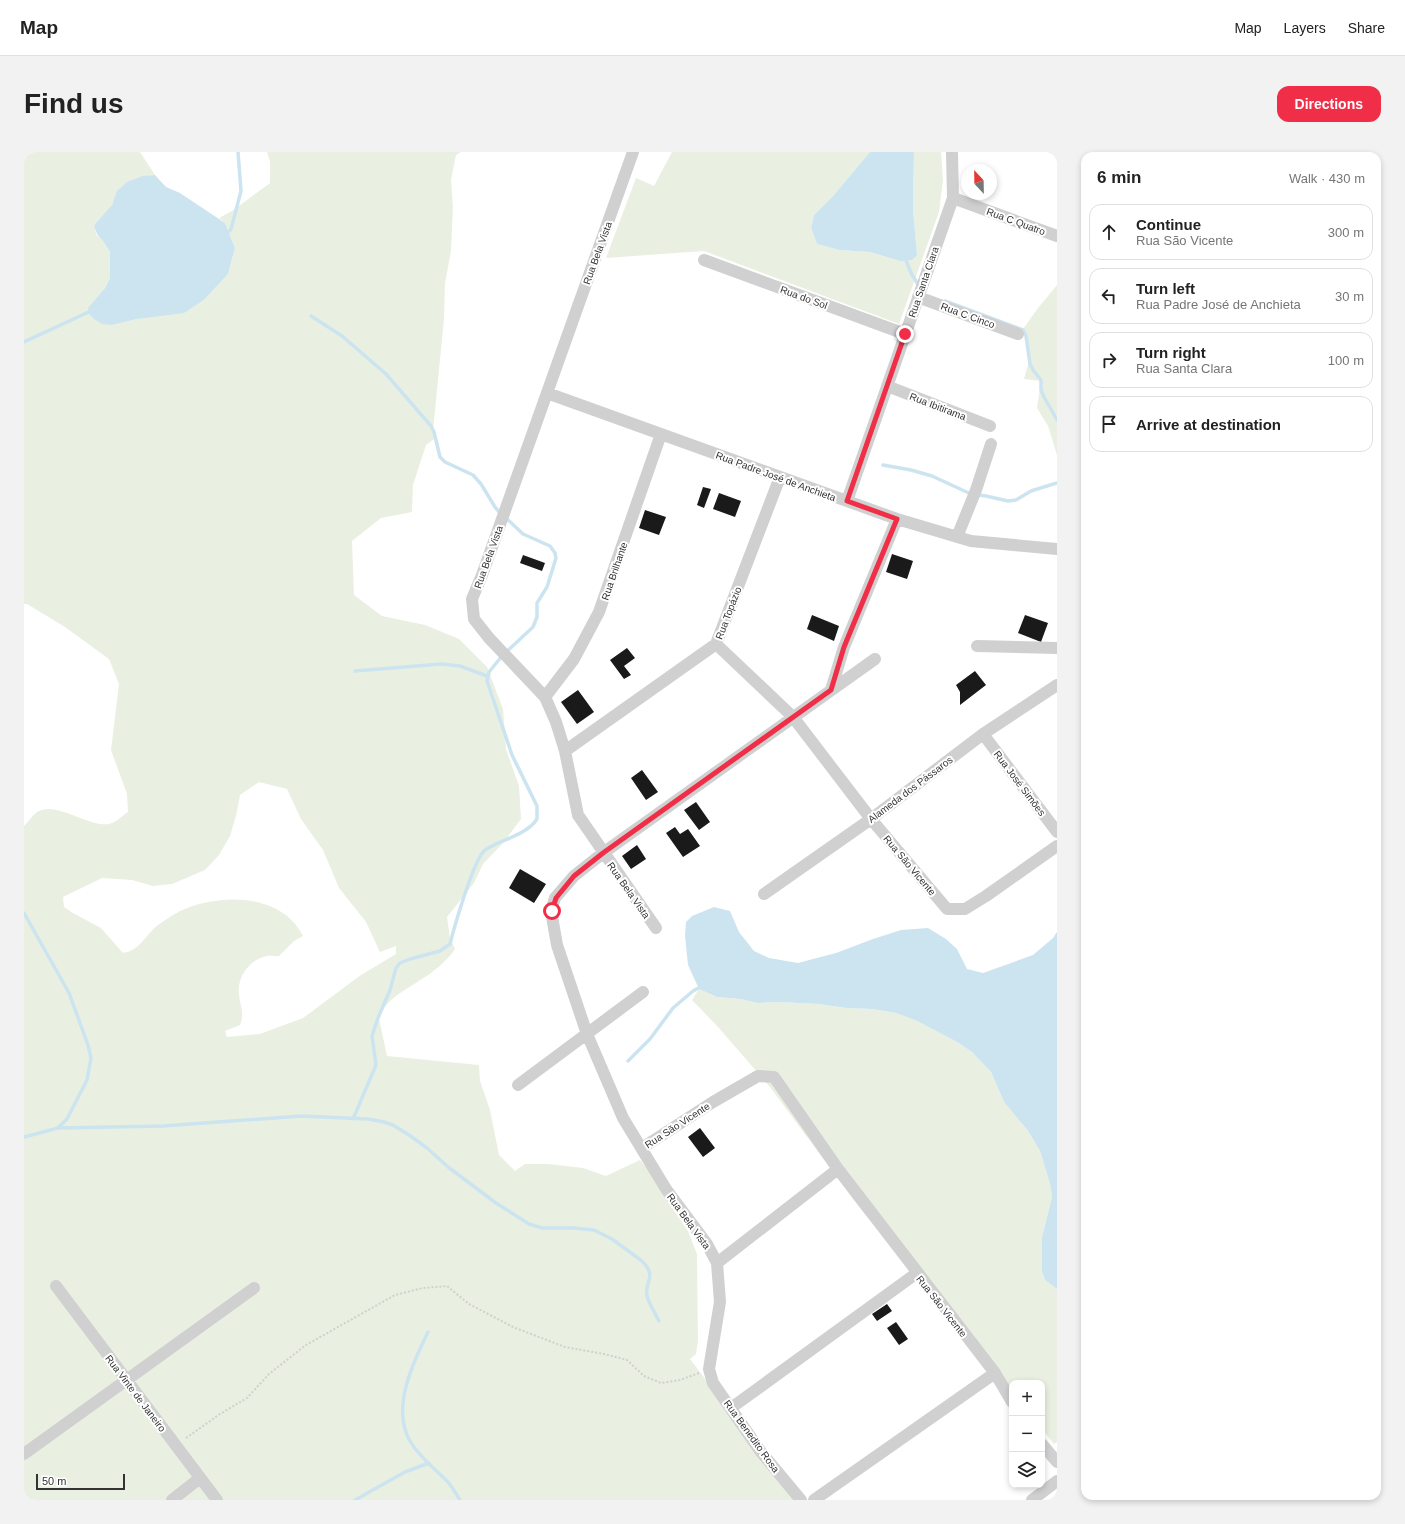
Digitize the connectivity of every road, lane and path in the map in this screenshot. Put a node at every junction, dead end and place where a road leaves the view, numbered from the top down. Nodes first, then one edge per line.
1 (633, 152) edge
2 (952, 152) edge
3 (953, 198) junction
4 (1057, 236) edge
5 (704, 260) dead end
6 (918, 297) junction
7 (905, 334) junction
8 (1018, 334) dead end
9 (887, 386) junction
10 (547, 393) junction
11 (990, 426) dead end
12 (661, 434) junction
13 (991, 444) dead end
14 (780, 477) junction
15 (847, 501) junction
16 (897, 519) junction
17 (957, 537) junction
18 (1057, 550) edge
19 (716, 644) junction
20 (977, 646) dead end
21 (1057, 648) edge
22 (875, 659) dead end
23 (1057, 685) edge
24 (831, 690) junction
25 (546, 698) junction
26 (793, 718) junction
27 (983, 734) junction
28 (565, 751) junction
29 (871, 819) junction
30 (1057, 832) edge
31 (1057, 846) edge
32 (603, 853) junction
33 (764, 894) dead end
34 (656, 928) dead end
35 (643, 992) dead end
36 (587, 1034) junction
37 (518, 1085) dead end
38 (642, 1148) junction
39 (838, 1169) junction
40 (717, 1263) junction
41 (916, 1273) junction
42 (56, 1286) dead end
43 (254, 1288) dead end
44 (709, 1369) junction
45 (995, 1373) junction
46 (127, 1380) junction
47 (1009, 1397) edge
48 (731, 1408) junction
49 (175, 1445) junction
50 (1045, 1448) edge
51 (24, 1454) edge
52 (1057, 1462) edge
53 (200, 1478) junction
54 (1057, 1481) edge
55 (172, 1500) edge
56 (217, 1500) edge
57 (801, 1500) edge
58 (814, 1500) edge
59 (1032, 1500) edge

1 - 10 street, Rua Bela Vista
2 - 3 street, Rua Santa Clara
3 - 4 street, Rua C Quatro
3 - 6 street, Rua Santa Clara
5 - 7 street, Rua do Sol
6 - 7 street, Rua Santa Clara
6 - 8 street, Rua C Cinco
7 - 9 street, Rua Santa Clara
9 - 11 street, Rua Ibitirama
9 - 15 street, Rua Santa Clara
10 - 12 street, Rua Padre José de Anchieta
10 - 25 street, Rua Bela Vista
12 - 14 street, Rua Padre José de Anchieta
12 - 25 street, Rua Brilhante
13 - 17 street
14 - 15 street, Rua Padre José de Anchieta
14 - 19 street, Rua Topázio
15 - 16 street, Rua Padre José de Anchieta
16 - 17 street, Rua Padre José de Anchieta
16 - 24 street
17 - 18 street, Rua Padre José de Anchieta
19 - 26 street, Rua São Vicente
19 - 28 street, Rua Topázio
20 - 21 street
22 - 24 street, Rua São Vicente
23 - 27 street, Alameda dos Pássaros
24 - 26 street, Rua São Vicente
25 - 28 street, Rua Bela Vista
26 - 29 street, Rua São Vicente
26 - 32 street, Rua São Vicente
27 - 29 street, Alameda dos Pássaros
27 - 30 street, Rua José Simões
28 - 32 street, Rua Bela Vista
29 - 31 street, Rua São Vicente
29 - 33 street, Alameda dos Pássaros
32 - 34 street, Rua Bela Vista
32 - 36 street, Rua São Vicente
35 - 36 street
36 - 37 street
36 - 38 street, Rua São Vicente
38 - 39 street, Rua São Vicente
38 - 40 street, Rua Bela Vista
39 - 40 street
39 - 41 street, Rua São Vicente
40 - 44 street, Rua Bela Vista
41 - 45 street, Rua São Vicente
41 - 48 street
42 - 46 street, Rua Vinte de Janeiro
43 - 46 street
44 - 48 street, Rua Benedito Rosa
44 - 49 path
45 - 47 street, Rua São Vicente
45 - 58 street
46 - 49 street, Rua Vinte de Janeiro
46 - 51 street
48 - 57 street, Rua Benedito Rosa
49 - 53 street, Rua Vinte de Janeiro
50 - 52 street
53 - 55 street
53 - 56 street, Rua Vinte de Janeiro
54 - 59 street

